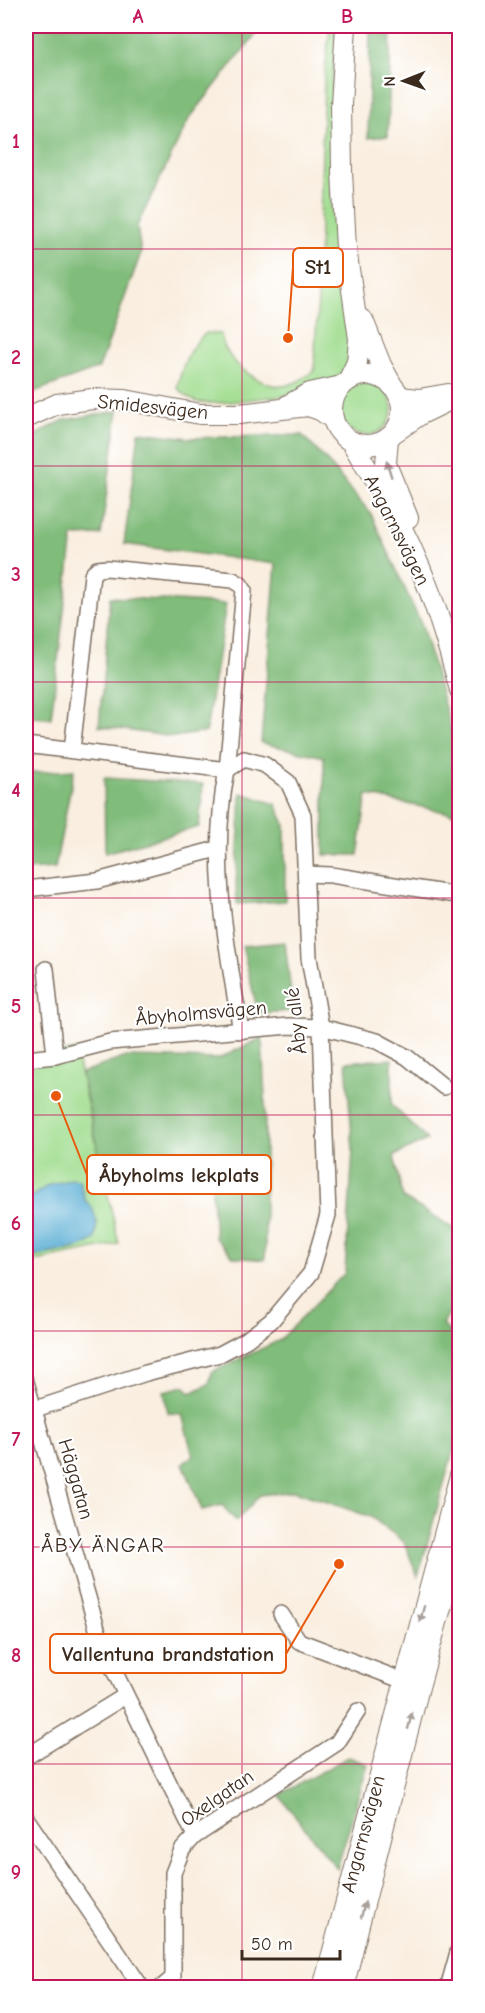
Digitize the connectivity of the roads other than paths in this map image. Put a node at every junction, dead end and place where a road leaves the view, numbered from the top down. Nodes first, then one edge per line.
1 (346, 26) edge
2 (352, 290) junction
3 (345, 383) junction
4 (396, 391) junction
5 (459, 393) edge
6 (283, 408) junction
7 (26, 418) edge
8 (333, 419) junction
9 (391, 435) junction
10 (351, 441) junction
11 (459, 662) edge
12 (459, 690) edge
13 (26, 745) edge
14 (72, 750) junction
15 (227, 770) junction
16 (217, 849) junction
17 (306, 874) junction
18 (26, 890) edge
19 (457, 895) dead end
20 (46, 969) dead end
21 (321, 1027) junction
22 (242, 1031) junction
23 (55, 1056) junction
24 (26, 1059) edge
25 (444, 1087) dead end
26 (26, 1382) edge
27 (30, 1410) edge
28 (459, 1475) edge
29 (459, 1539) edge
30 (280, 1614) dead end
31 (411, 1684) junction
32 (125, 1696) junction
33 (358, 1711) dead end
34 (26, 1757) edge
35 (26, 1818) edge
36 (195, 1836) junction
37 (459, 1945) edge
38 (142, 1988) edge
39 (161, 1988) edge
40 (322, 1988) edge
41 (344, 1988) edge
42 (448, 1988) edge

1 - 2 main road
2 - 3 main road
2 - 4 main road
3 - 4 main road
3 - 6 main road, Smidesvägen
3 - 8 main road
4 - 5 main road
4 - 9 main road
5 - 9 main road
6 - 7 main road, Smidesvägen
6 - 8 main road, Smidesvägen
8 - 10 main road
9 - 10 main road
11 -> 9 main road, Angarnsvägen
10 - 12 main road, Angarnsvägen
13 - 14 street
14 - 15 street
14 - 15 street
15 - 16 street
15 - 17 street, Åby allé
16 - 18 street
16 - 22 street
17 - 19 street
17 - 21 street, Åby allé
20 - 23 street
21 - 22 street, Åbyholmsvägen
21 - 25 street, Åbyholmsvägen
21 - 27 street, Åby allé
22 - 23 street, Åbyholmsvägen
23 - 24 street, Åbyholmsvägen
26 - 27 street
27 - 32 street, Häggatan
28 -> 31 main road, Angarnsvägen
29 - 31 main road, Angarnsvägen
30 - 31 street
31 - 40 main road, Angarnsvägen
41 -> 31 main road, Angarnsvägen
32 - 34 street
32 - 36 street, Häggatan
33 - 36 street, Oxelgatan
35 - 38 street
36 - 39 street, Oxelgatan
37 - 42 street

